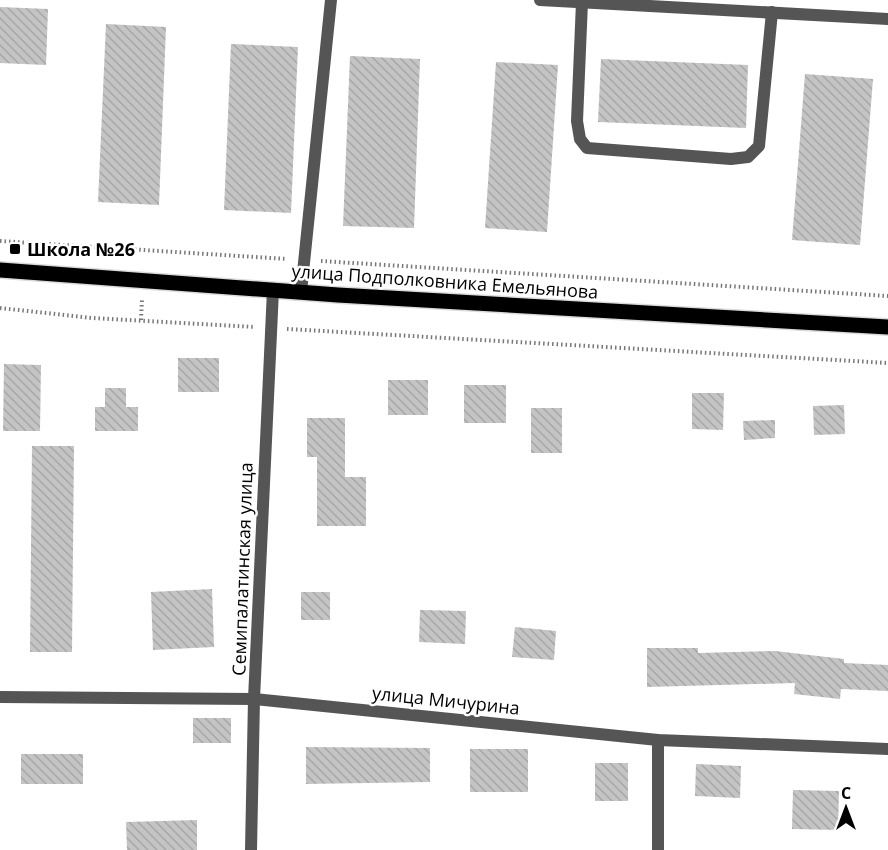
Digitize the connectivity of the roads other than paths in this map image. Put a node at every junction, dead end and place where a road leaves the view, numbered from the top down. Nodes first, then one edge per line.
1 (331, 0) edge
2 (540, 0) edge
3 (582, 2) junction
4 (772, 12) junction
5 (888, 19) edge
6 (0, 270) edge
7 (273, 290) junction
8 (302, 292) junction
9 (888, 327) edge
10 (0, 698) edge
11 (254, 699) junction
12 (658, 740) junction
13 (888, 749) edge
14 (251, 850) edge
15 (658, 850) edge

1 - 8 street
2 - 3 street
3 - 4 street
3 - 4 street
4 - 5 street
6 - 7 main road, улица Подполковника Емельянова
7 - 8 main road, улица Подполковника Емельянова
7 - 11 street, Семипалатинская улица
8 - 9 main road, улица Подполковника Емельянова
10 - 11 street, улица Мичурина
11 - 12 street, улица Мичурина
11 - 14 street, Семипалатинская улица
12 - 13 street, улица Мичурина
12 - 15 street

